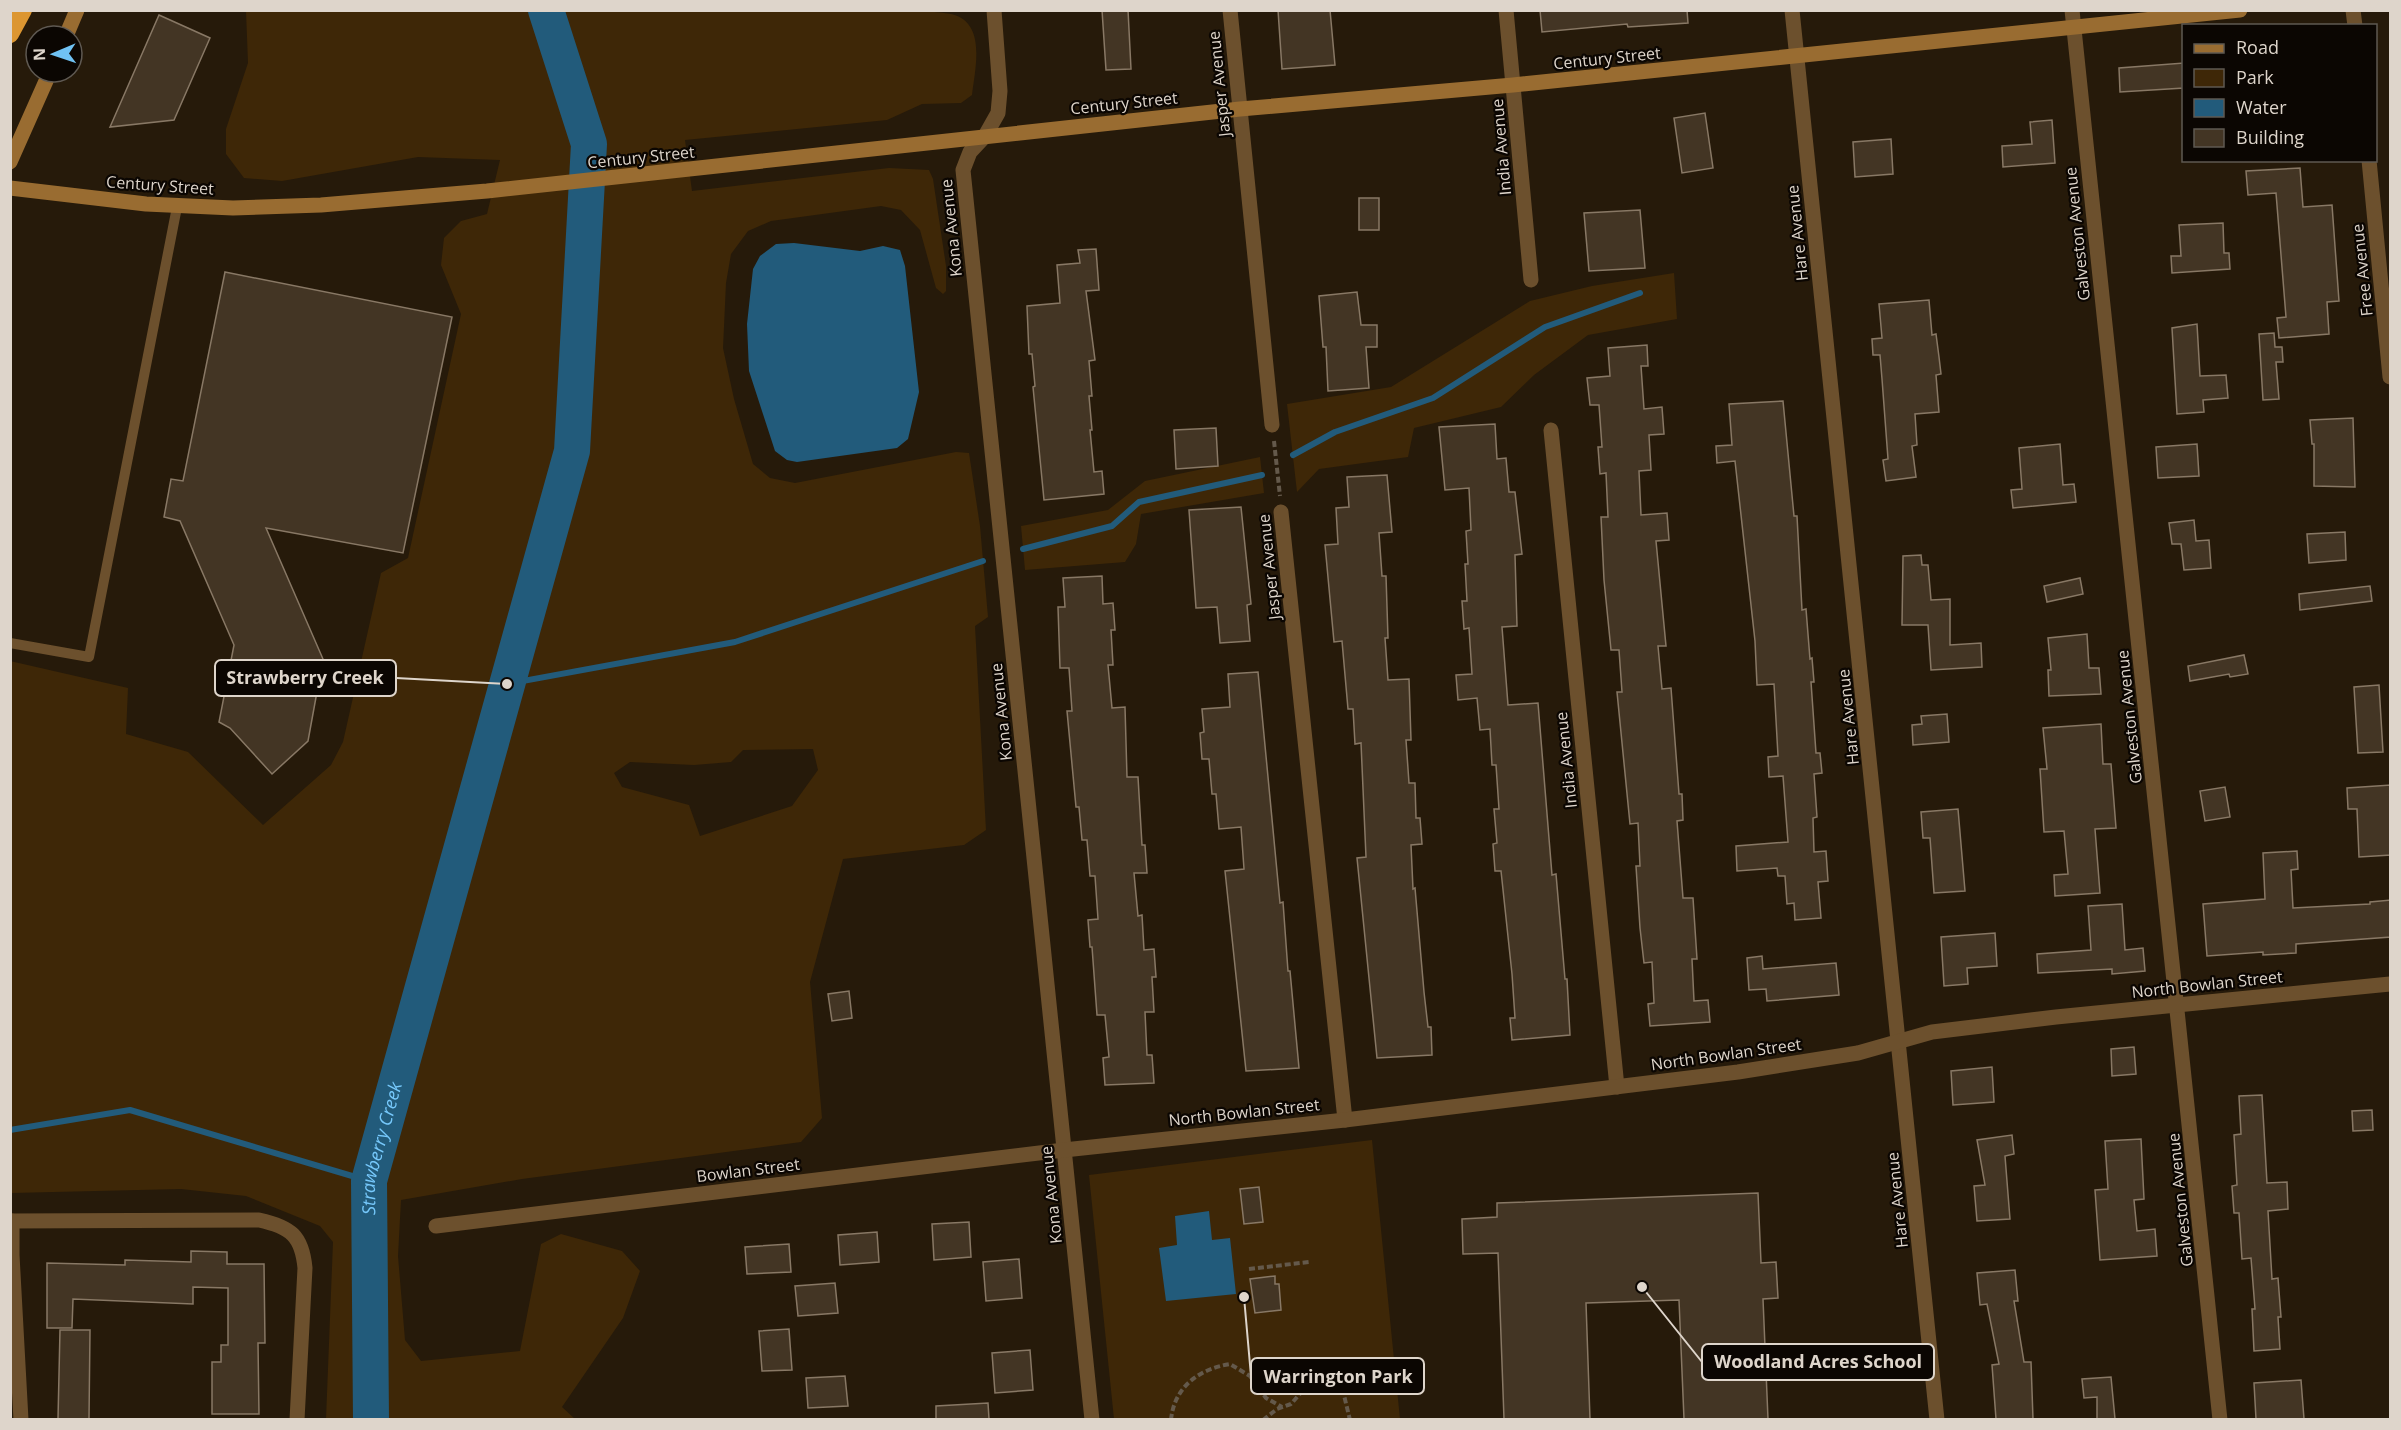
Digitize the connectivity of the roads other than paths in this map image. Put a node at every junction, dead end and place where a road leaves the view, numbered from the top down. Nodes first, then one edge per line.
1 (23, 10) edge
2 (77, 10) edge
3 (994, 10) edge
4 (1230, 10) edge
5 (1506, 10) edge
6 (1792, 10) edge
7 (2072, 10) edge
8 (2240, 10) edge
9 (71, 24) edge
10 (2073, 27) junction
11 (10, 34) edge
12 (1797, 57) junction
13 (45, 84) edge
14 (1513, 85) junction
15 (1240, 109) junction
16 (985, 136) junction
17 (10, 162) edge
18 (2369, 162) edge
19 (10, 188) edge
20 (177, 207) junction
21 (1531, 280) dead end
22 (2391, 377) edge
23 (1272, 426) road end
24 (1551, 430) dead end
25 (1281, 512) road end
26 (10, 643) edge
27 (2391, 984) edge
28 (2178, 1004) junction
29 (1900, 1042) junction
30 (1617, 1087) junction
31 (1345, 1120) junction
32 (1064, 1150) junction
33 (11, 1221) edge
34 (436, 1226) dead end
35 (21, 1419) edge
36 (297, 1419) edge
37 (1092, 1419) edge
38 (1937, 1419) edge
39 (2220, 1419) edge

1 - 11 highway
2 - 9 street
3 - 16 street, Kona Avenue
4 - 15 street, Jasper Avenue
5 - 14 street, India Avenue
6 - 12 street, Hare Avenue
7 - 10 street, Galveston Avenue
8 - 10 street, Century Street
10 - 12 street, Century Street
10 - 28 street, Galveston Avenue
12 - 14 street, Century Street
12 - 29 street, Hare Avenue
13 - 17 street
14 - 15 street, Century Street
14 - 21 street, India Avenue
15 - 16 street, Century Street
15 - 23 street, Jasper Avenue
16 - 20 street, Century Street
16 - 32 street, Kona Avenue
18 - 22 street, Free Avenue
19 - 20 street, Century Street
20 - 26 lane
24 - 30 street, India Avenue
25 - 31 street, Jasper Avenue
27 - 28 street, North Bowlan Street
28 - 29 street, North Bowlan Street
28 - 39 street, Galveston Avenue
29 - 30 street, North Bowlan Street
29 - 38 street, Hare Avenue
30 - 31 street, North Bowlan Street
31 - 32 street, North Bowlan Street
32 - 34 street, Bowlan Street
32 - 37 street, Kona Avenue
33 - 35 street
33 - 36 street

